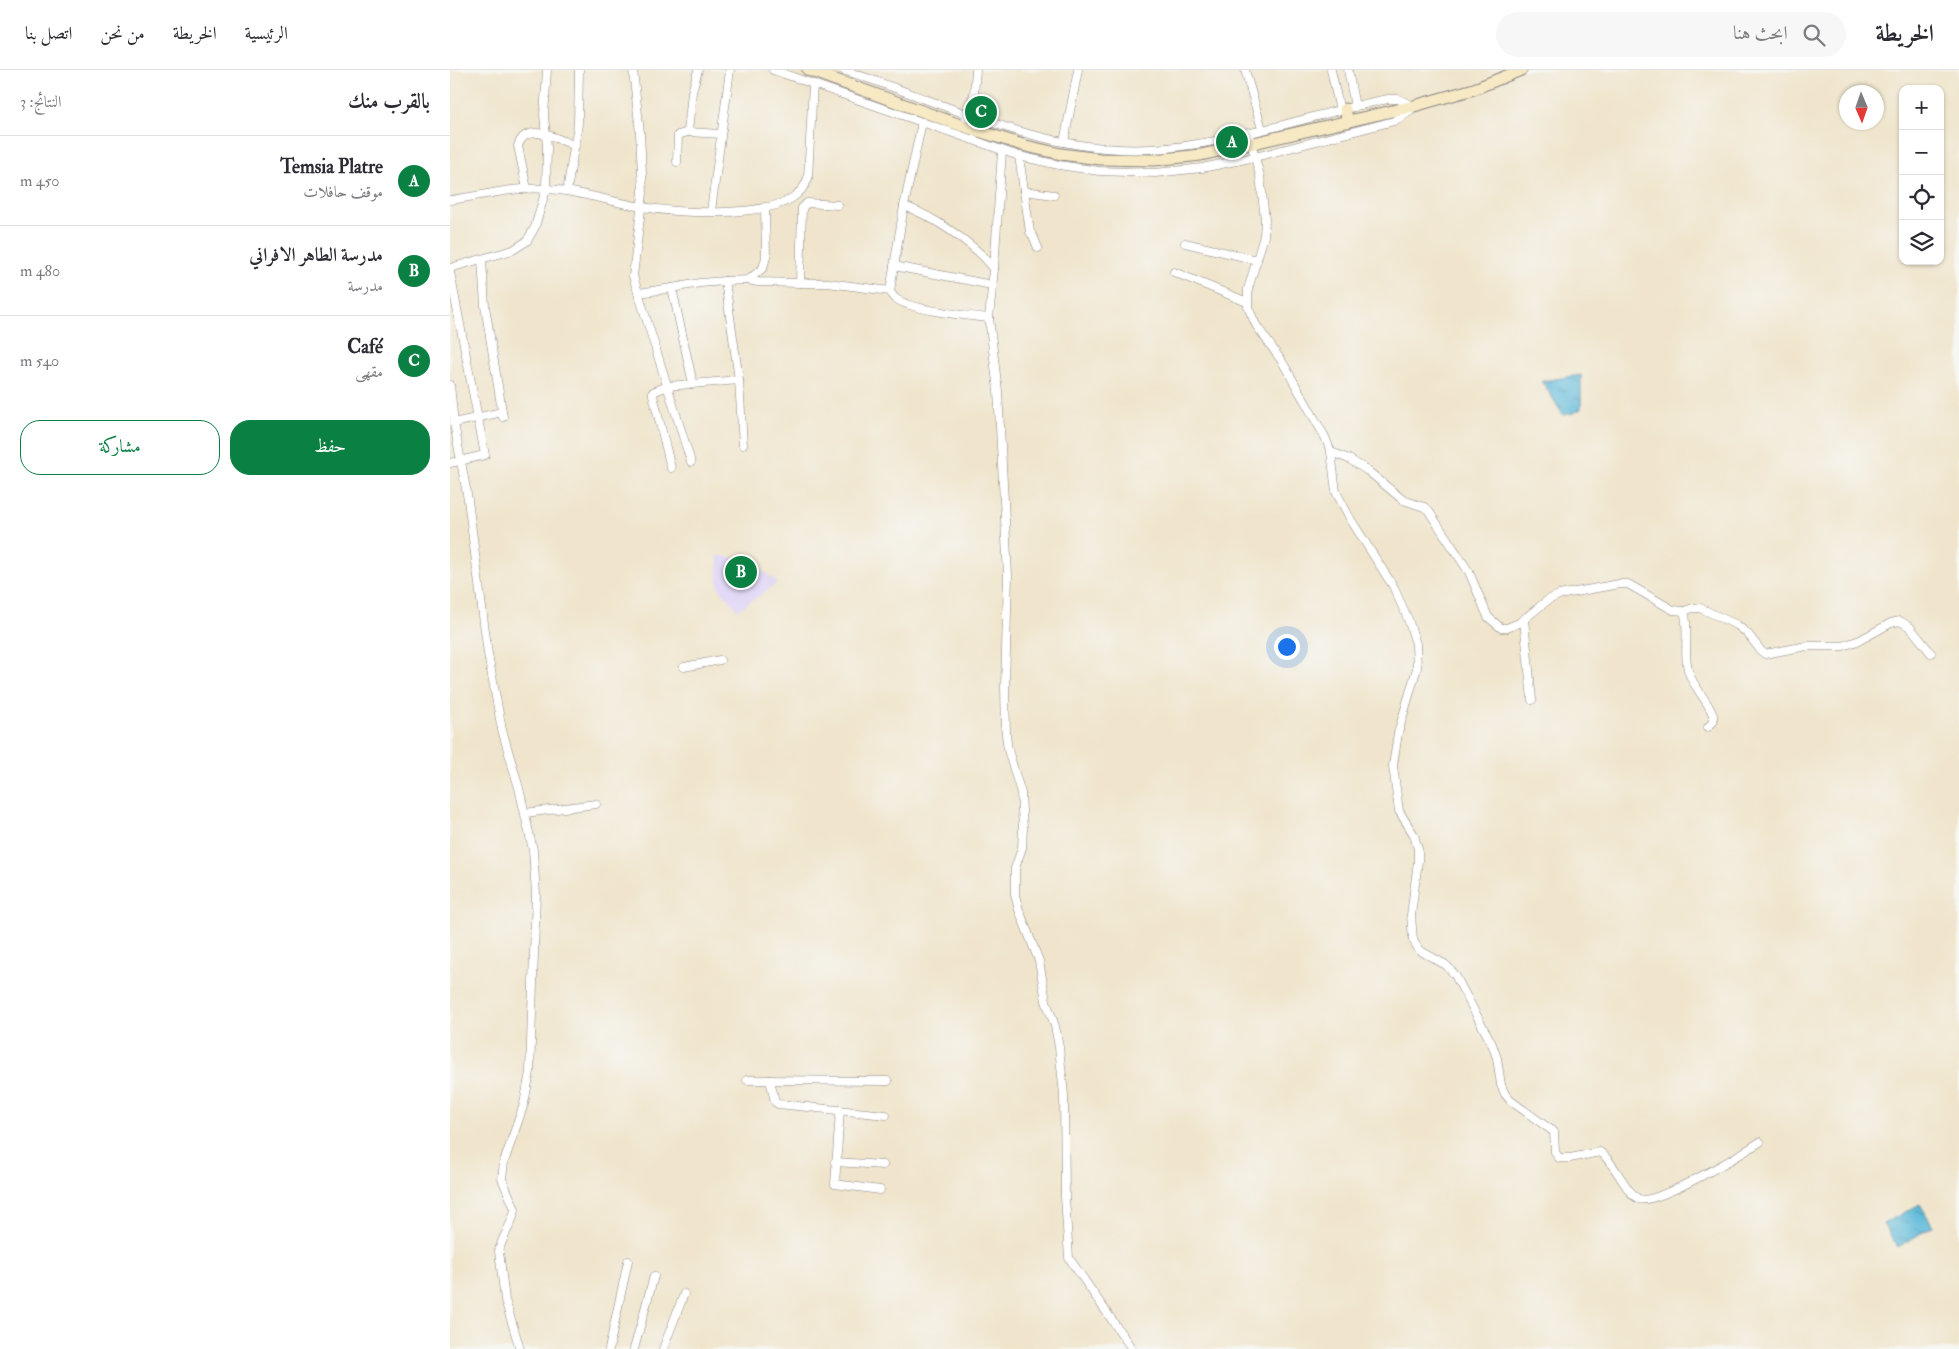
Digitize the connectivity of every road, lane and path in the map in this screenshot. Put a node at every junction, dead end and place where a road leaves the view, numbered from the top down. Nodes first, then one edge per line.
1 (547, 70) edge
2 (579, 70) edge
3 (633, 70) edge
4 (698, 70) edge
5 (730, 70) edge
6 (773, 70) edge
7 (808, 70) edge
8 (847, 70) edge
9 (976, 70) edge
10 (1078, 70) edge
11 (1245, 70) edge
12 (1331, 70) edge
13 (1348, 70) edge
14 (1521, 70) edge
15 (829, 83) junction
16 (813, 84) junction
17 (1414, 106) junction
18 (1346, 109) junction
19 (967, 114) junction
20 (924, 117) junction
21 (1348, 122) junction
22 (1262, 129) junction
23 (961, 131) junction
24 (688, 132) junction
25 (1248, 132) junction
26 (546, 134) junction
27 (721, 134) junction
28 (1252, 144) junction
29 (575, 146) junction
30 (1072, 149) junction
31 (1002, 151) junction
32 (1019, 156) junction
33 (1255, 157) junction
34 (1119, 160) junction
35 (677, 162) dead end
36 (1077, 168) junction
37 (1118, 172) junction
38 (546, 188) junction
39 (527, 189) junction
40 (567, 191) junction
41 (1024, 191) junction
42 (1054, 195) dead end
43 (450, 200) edge
44 (838, 205) dead end
45 (904, 206) junction
46 (643, 207) junction
47 (766, 207) junction
48 (711, 211) junction
49 (1185, 243) dead end
50 (1038, 248) dead end
51 (482, 260) junction
52 (1257, 260) junction
53 (894, 266) junction
54 (450, 268) edge
55 (994, 269) junction
56 (450, 272) edge
57 (1174, 272) dead end
58 (748, 280) junction
59 (725, 281) junction
60 (800, 282) junction
61 (992, 285) junction
62 (672, 288) junction
63 (890, 290) junction
64 (639, 293) junction
65 (1247, 302) junction
66 (989, 318) junction
67 (739, 380) junction
68 (693, 384) junction
69 (450, 385) edge
70 (668, 386) junction
71 (478, 416) junction
72 (454, 423) junction
73 (743, 446) dead end
74 (1331, 452) junction
75 (462, 461) junction
76 (691, 462) dead end
77 (450, 463) edge
78 (671, 468) dead end
79 (1684, 611) junction
80 (1524, 620) junction
81 (1931, 653) dead end
82 (720, 660) dead end
83 (684, 667) dead end
84 (1532, 700) dead end
85 (1708, 727) dead end
86 (596, 804) dead end
87 (525, 813) junction
88 (747, 1080) dead end
89 (770, 1080) junction
90 (888, 1081) dead end
91 (840, 1110) junction
92 (886, 1115) dead end
93 (1760, 1142) dead end
94 (835, 1162) junction
95 (882, 1165) dead end
96 (880, 1190) dead end
97 (628, 1261) dead end
98 (654, 1276) dead end
99 (684, 1294) dead end
100 (520, 1349) edge
101 (609, 1349) edge
102 (634, 1349) edge
103 (662, 1349) edge
104 (1132, 1349) edge

1 - 26 street
2 - 29 street
3 - 46 street
4 - 24 street
5 - 27 street
6 - 16 street
7 - 15 main road
8 - 19 street
9 - 19 street
10 - 30 street
11 - 22 street
12 - 18 street
13 - 18 street
14 - 17 main road
15 - 16 street
15 - 20 main road
16 - 47 street
17 - 18 street
17 - 21 main road
17 - 33 street
18 - 21 main road
18 - 22 street
19 - 23 street
19 - 30 street
20 - 23 main road
20 - 45 street
21 - 28 main road
22 - 25 street
23 - 30 main road
23 - 31 street
24 - 27 street
24 - 35 street
25 - 28 street
25 - 30 street
26 - 29 street
26 - 38 street
26 - 39 street
27 - 48 street
28 - 33 street
28 - 34 main road
29 - 40 street
30 - 34 main road
30 - 36 main road
31 - 32 street
31 - 55 street
32 - 36 street
32 - 41 street
33 - 37 street
33 - 52 street
34 - 37 main road
36 - 37 street
38 - 39 street
38 - 40 street
38 - 51 street
39 - 43 street
40 - 46 street
41 - 42 street
41 - 50 street
44 - 60 street
45 - 53 street
45 - 55 street
46 - 48 street
46 - 64 street
47 - 48 street
47 - 58 street
49 - 52 street
51 - 54 street
51 - 71 street
52 - 65 street
53 - 61 street
53 - 63 street
55 - 61 street
56 - 71 street
57 - 65 street
58 - 59 street
58 - 60 street
59 - 62 street
59 - 67 street
60 - 63 street
61 - 66 street
62 - 64 street
62 - 68 street
63 - 66 street
64 - 70 street
65 - 74 street
66 - 104 street
67 - 68 street
67 - 73 street
68 - 70 street
69 - 72 street
70 - 76 street
70 - 78 street
71 - 72 street
71 - 75 street
72 - 75 street
74 - 80 street
74 - 93 street
75 - 77 street
75 - 87 street
79 - 80 street
79 - 81 street
79 - 85 street
80 - 84 street
82 - 83 street
86 - 87 street
87 - 100 street
88 - 89 street
89 - 90 street
89 - 91 street
91 - 92 street
91 - 94 street
94 - 95 street
94 - 96 street
97 - 101 street
98 - 102 street
99 - 103 street

